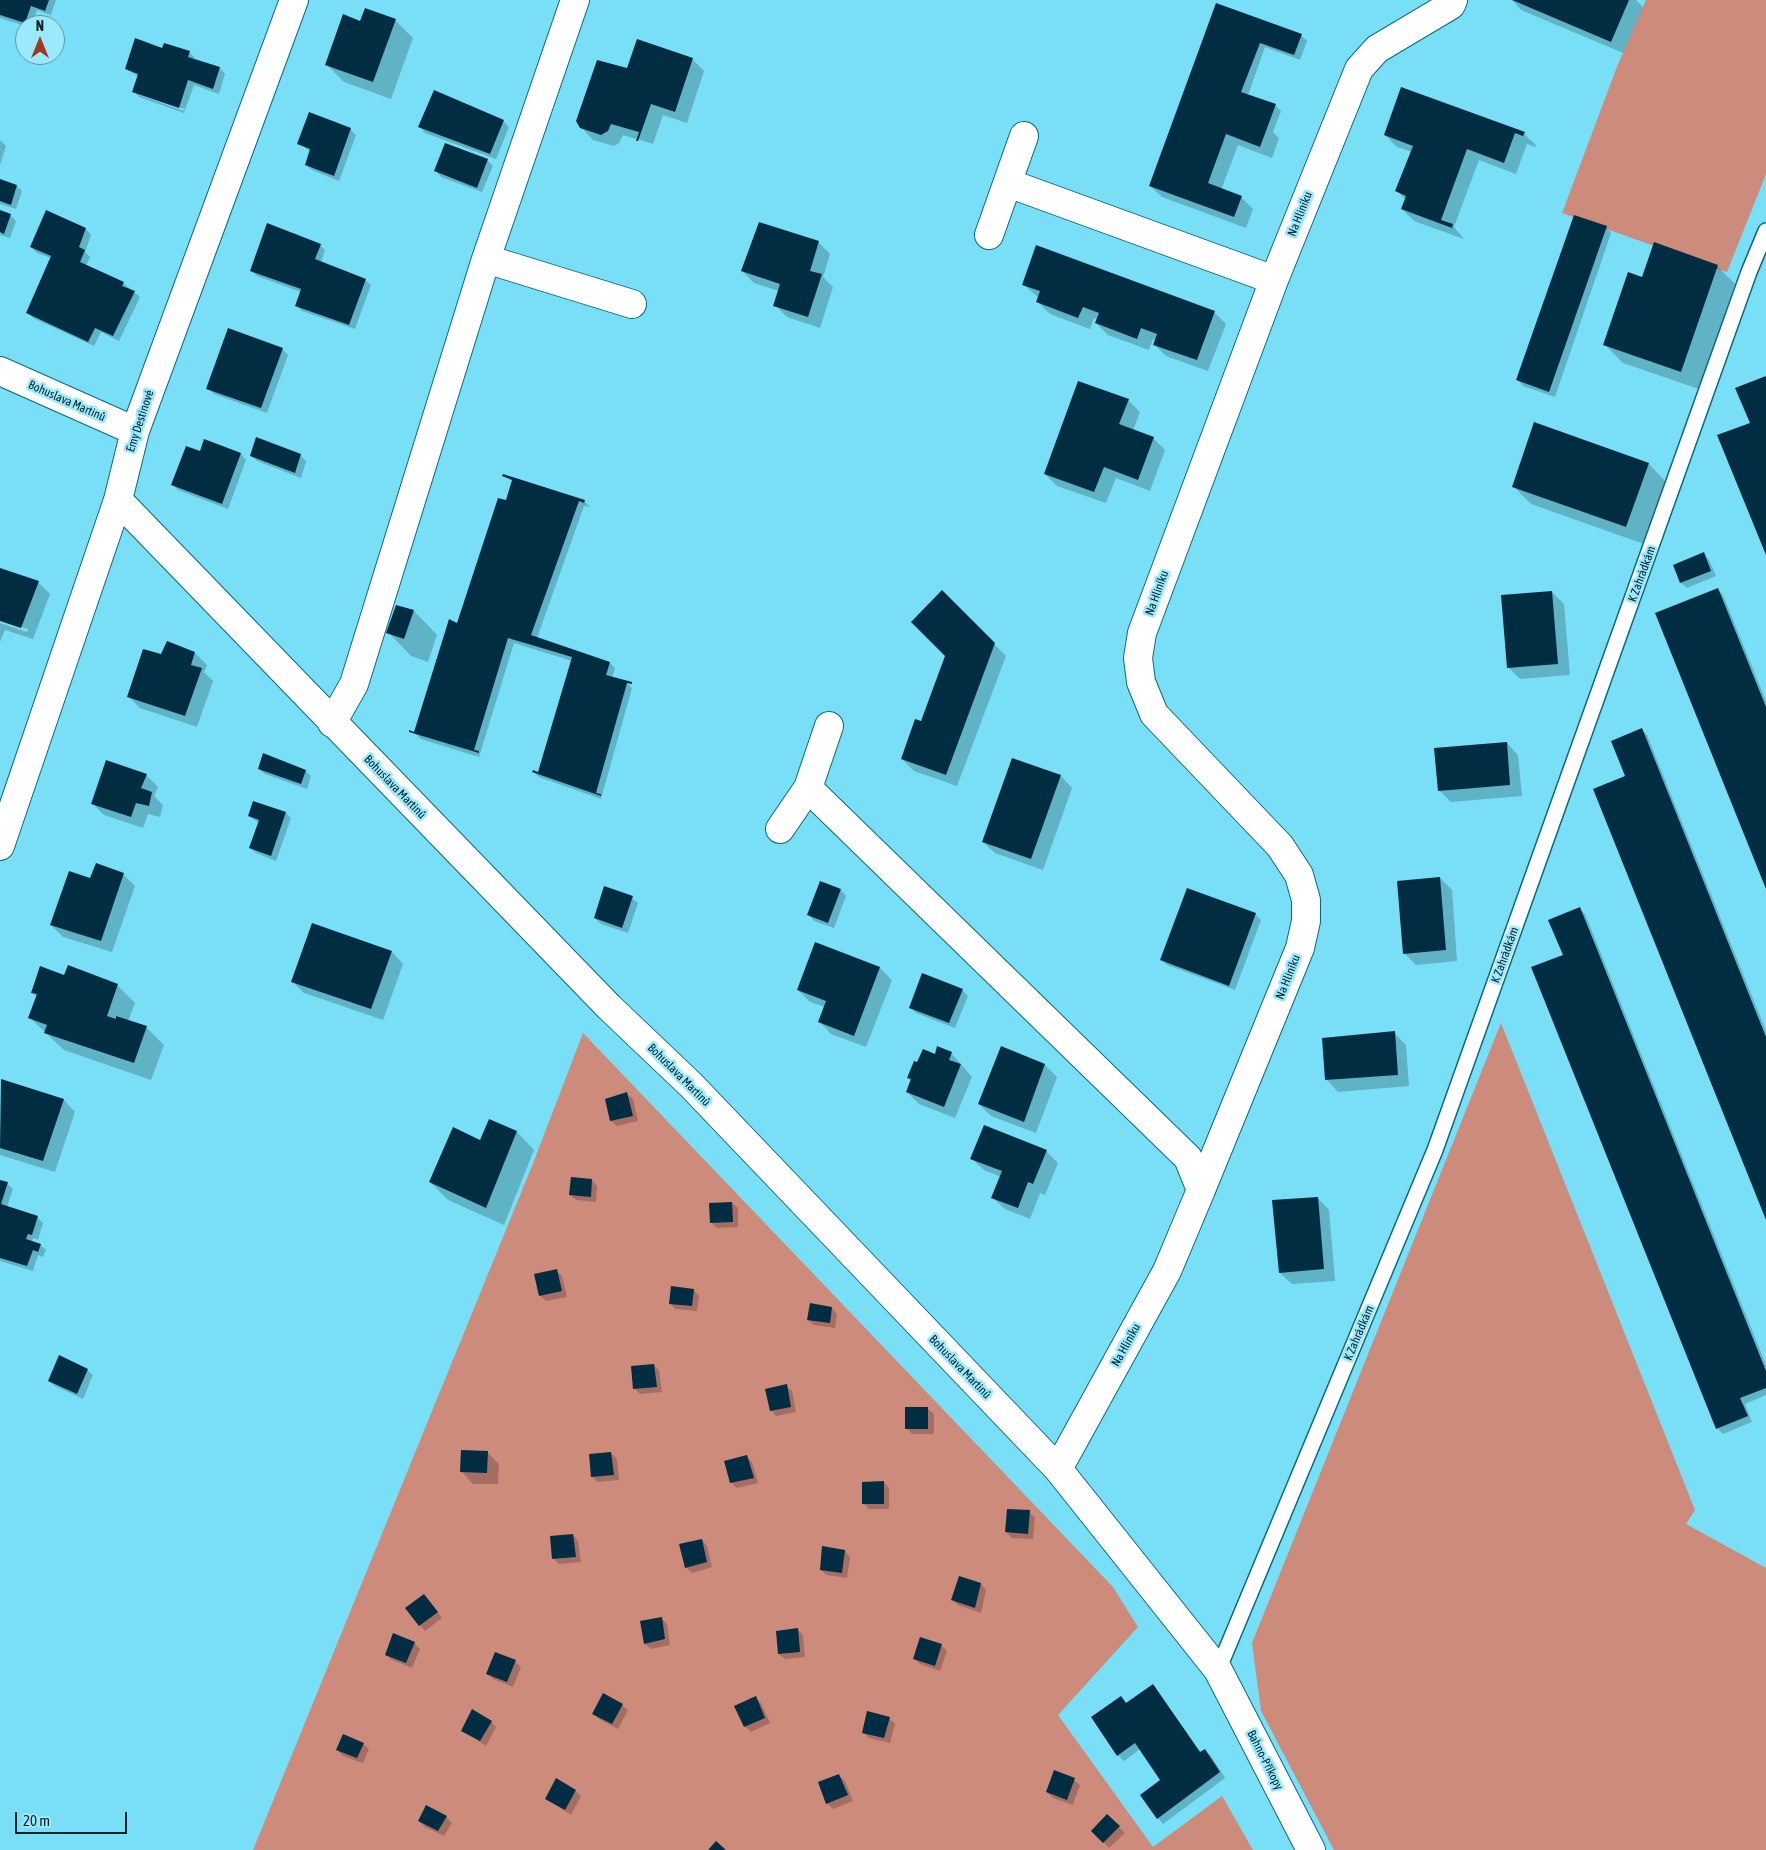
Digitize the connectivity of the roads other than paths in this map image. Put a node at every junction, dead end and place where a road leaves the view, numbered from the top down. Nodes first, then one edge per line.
1 (294, 0) edge
2 (575, 0) edge
3 (1453, 0) edge
4 (1024, 136) dead end
5 (1008, 183) junction
6 (1766, 231) edge
7 (989, 235) dead end
8 (486, 259) junction
9 (1274, 280) junction
10 (632, 304) dead end
11 (0, 371) edge
12 (135, 431) junction
13 (118, 500) junction
14 (332, 723) junction
15 (829, 726) dead end
16 (808, 788) junction
17 (780, 829) dead end
18 (0, 846) edge
19 (1201, 1190) junction
20 (1058, 1469) junction
21 (1218, 1670) junction
22 (1311, 1850) edge

1 - 12 street, Emy Destinové
2 - 8 street
3 - 9 street, Na Hliníku
4 - 5 street
5 - 7 street
5 - 9 street
6 - 21 lane, K Zahrádkám
8 - 10 street
8 - 14 street
9 - 19 street, Na Hliníku
11 - 12 street, Bohuslava Martinů
12 - 13 street, Emy Destinové
13 - 14 street, Bohuslava Martinů
13 - 18 street, Emy Destinové
14 - 20 street, Bohuslava Martinů
15 - 16 street
16 - 17 street
16 - 19 street
19 - 20 street, Na Hliníku
20 - 21 street, Bohuslava Martinů
21 - 22 street, Bahno-Příkopy

